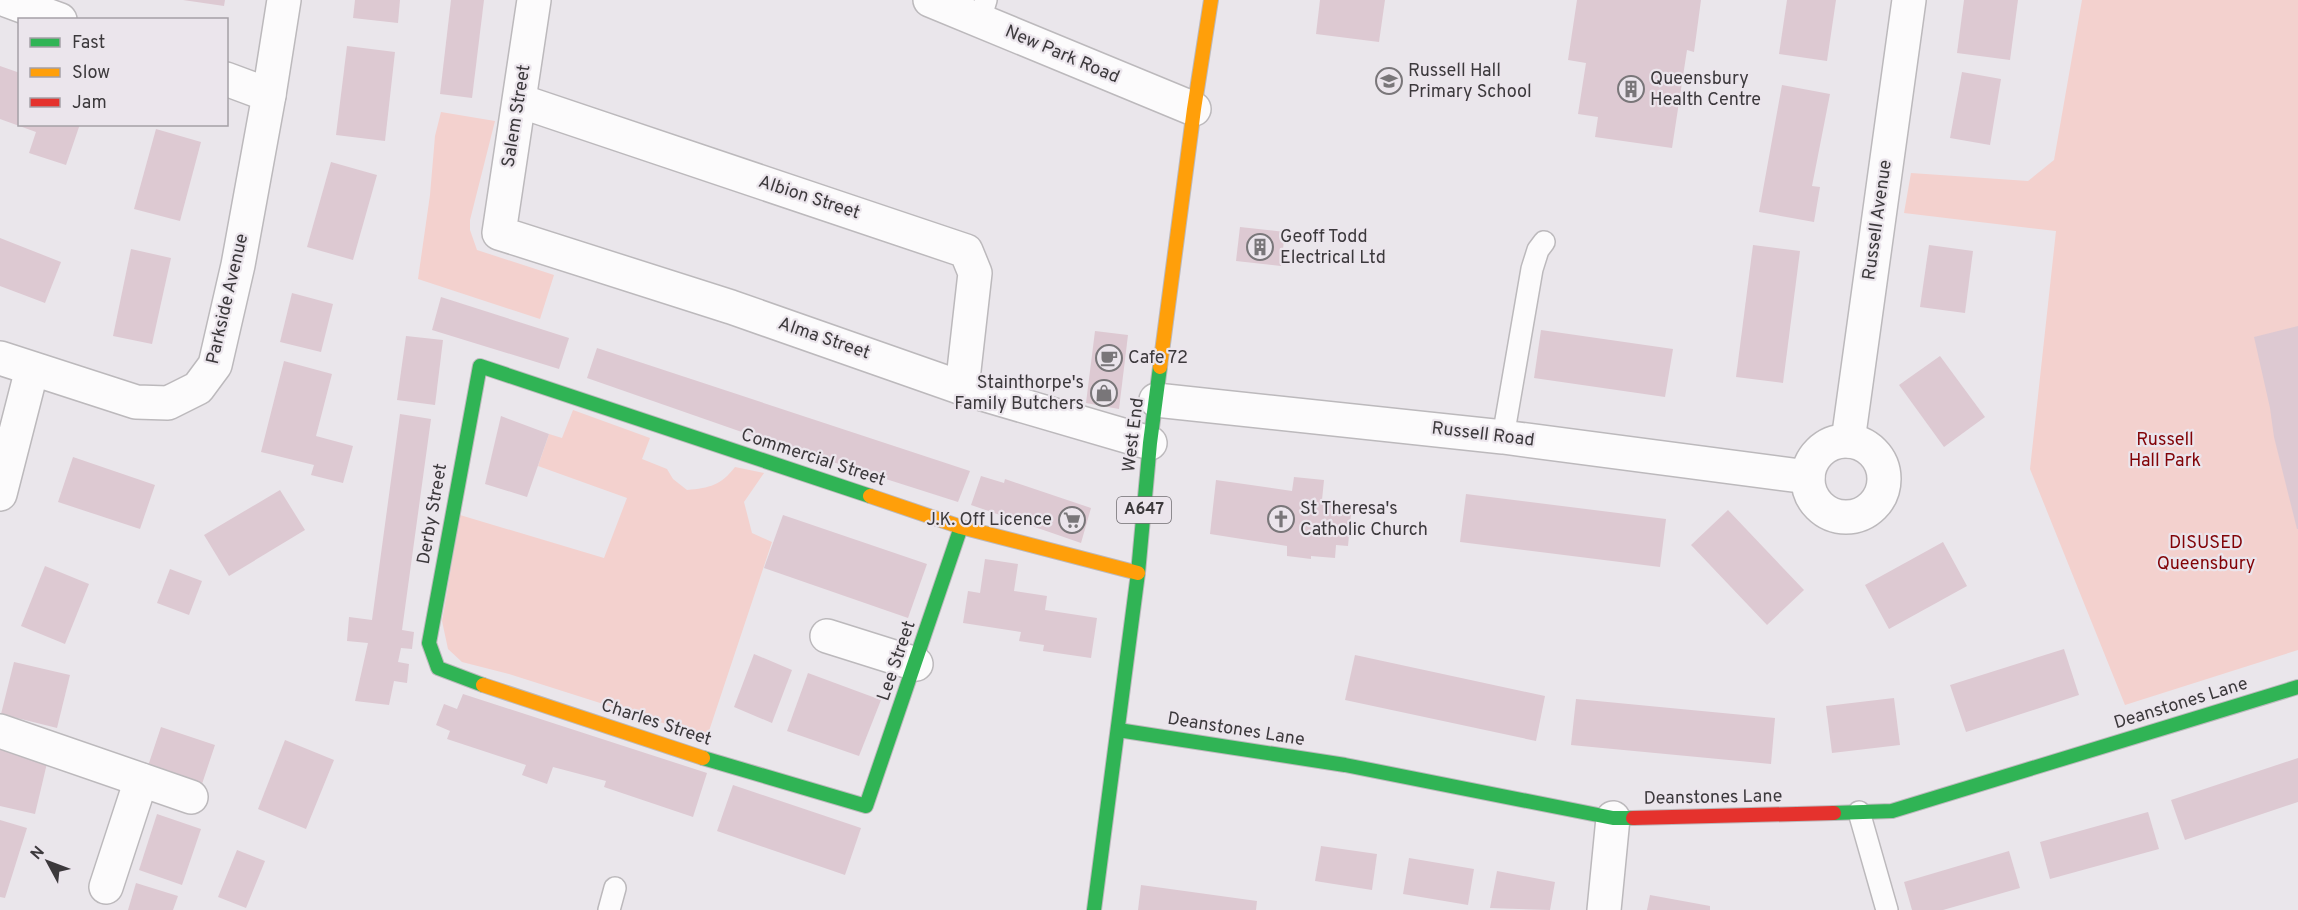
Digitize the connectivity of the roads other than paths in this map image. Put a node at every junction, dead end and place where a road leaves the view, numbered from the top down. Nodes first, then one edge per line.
1 (6, 0) edge
2 (284, 0) edge
3 (534, 0) edge
4 (930, 0) edge
5 (1211, 0) edge
6 (1909, 0) edge
7 (983, 10) edge
8 (55, 18) edge
9 (228, 80) edge
10 (269, 94) junction
11 (520, 101) junction
12 (1194, 109) junction
13 (499, 233) joint
14 (1544, 242) dead end
15 (0, 358) edge
16 (480, 366) joint
17 (32, 369) junction
18 (962, 388) junction
19 (1156, 400) junction
20 (1503, 437) junction
21 (1848, 441) junction
22 (1150, 443) junction
23 (1808, 477) junction
24 (0, 494) edge
25 (961, 527) junction
26 (1138, 573) junction
27 (826, 636) dead end
28 (916, 664) junction
29 (438, 668) joint
30 (2298, 687) edge
31 (1118, 730) junction
32 (0, 731) edge
33 (141, 780) junction
34 (191, 797) dead end
35 (866, 807) joint
36 (1859, 812) junction
37 (1612, 818) junction
38 (106, 887) dead end
39 (615, 888) dead end
40 (609, 910) edge
41 (1094, 910) edge
42 (1604, 910) edge
43 (1887, 910) edge

1 - 8 street
2 - 10 street, Parkside Avenue
3 - 11 street, Salem Street
4 - 7 street, New Park Road
5 - 12 street, West End / A647
6 - 21 street, Russell Avenue
7 - 12 street, New Park Road
9 - 10 street
10 - 17 street, Parkside Avenue
11 - 13 street, Salem Street
11 - 18 street, Albion Street
12 - 19 street, West End / A647
13 - 18 street, Alma Street
14 - 20 lane
15 - 17 street, Parkside Avenue
16 - 25 street, Commercial Street
16 - 29 street, Derby Street
17 - 24 street
18 - 22 street, Alma Street
19 - 20 street, Russell Road
19 - 22 street, West End / A647
20 - 23 street, Russell Road
21 - 23 street
21 - 23 street
22 - 26 street, West End / A647
25 - 26 street, Commercial Street
25 - 28 street, Lee Street
26 - 31 street, West End / A647
27 - 28 street
28 - 35 street, Lee Street
29 - 35 street, Charles Street
30 - 36 street, Deanstones Lane
31 - 37 street, Deanstones Lane
31 - 41 street, West End / A647
32 - 33 street
33 - 34 street
33 - 38 street
36 - 37 street, Deanstones Lane
36 - 43 lane
37 - 42 street
39 - 40 lane

